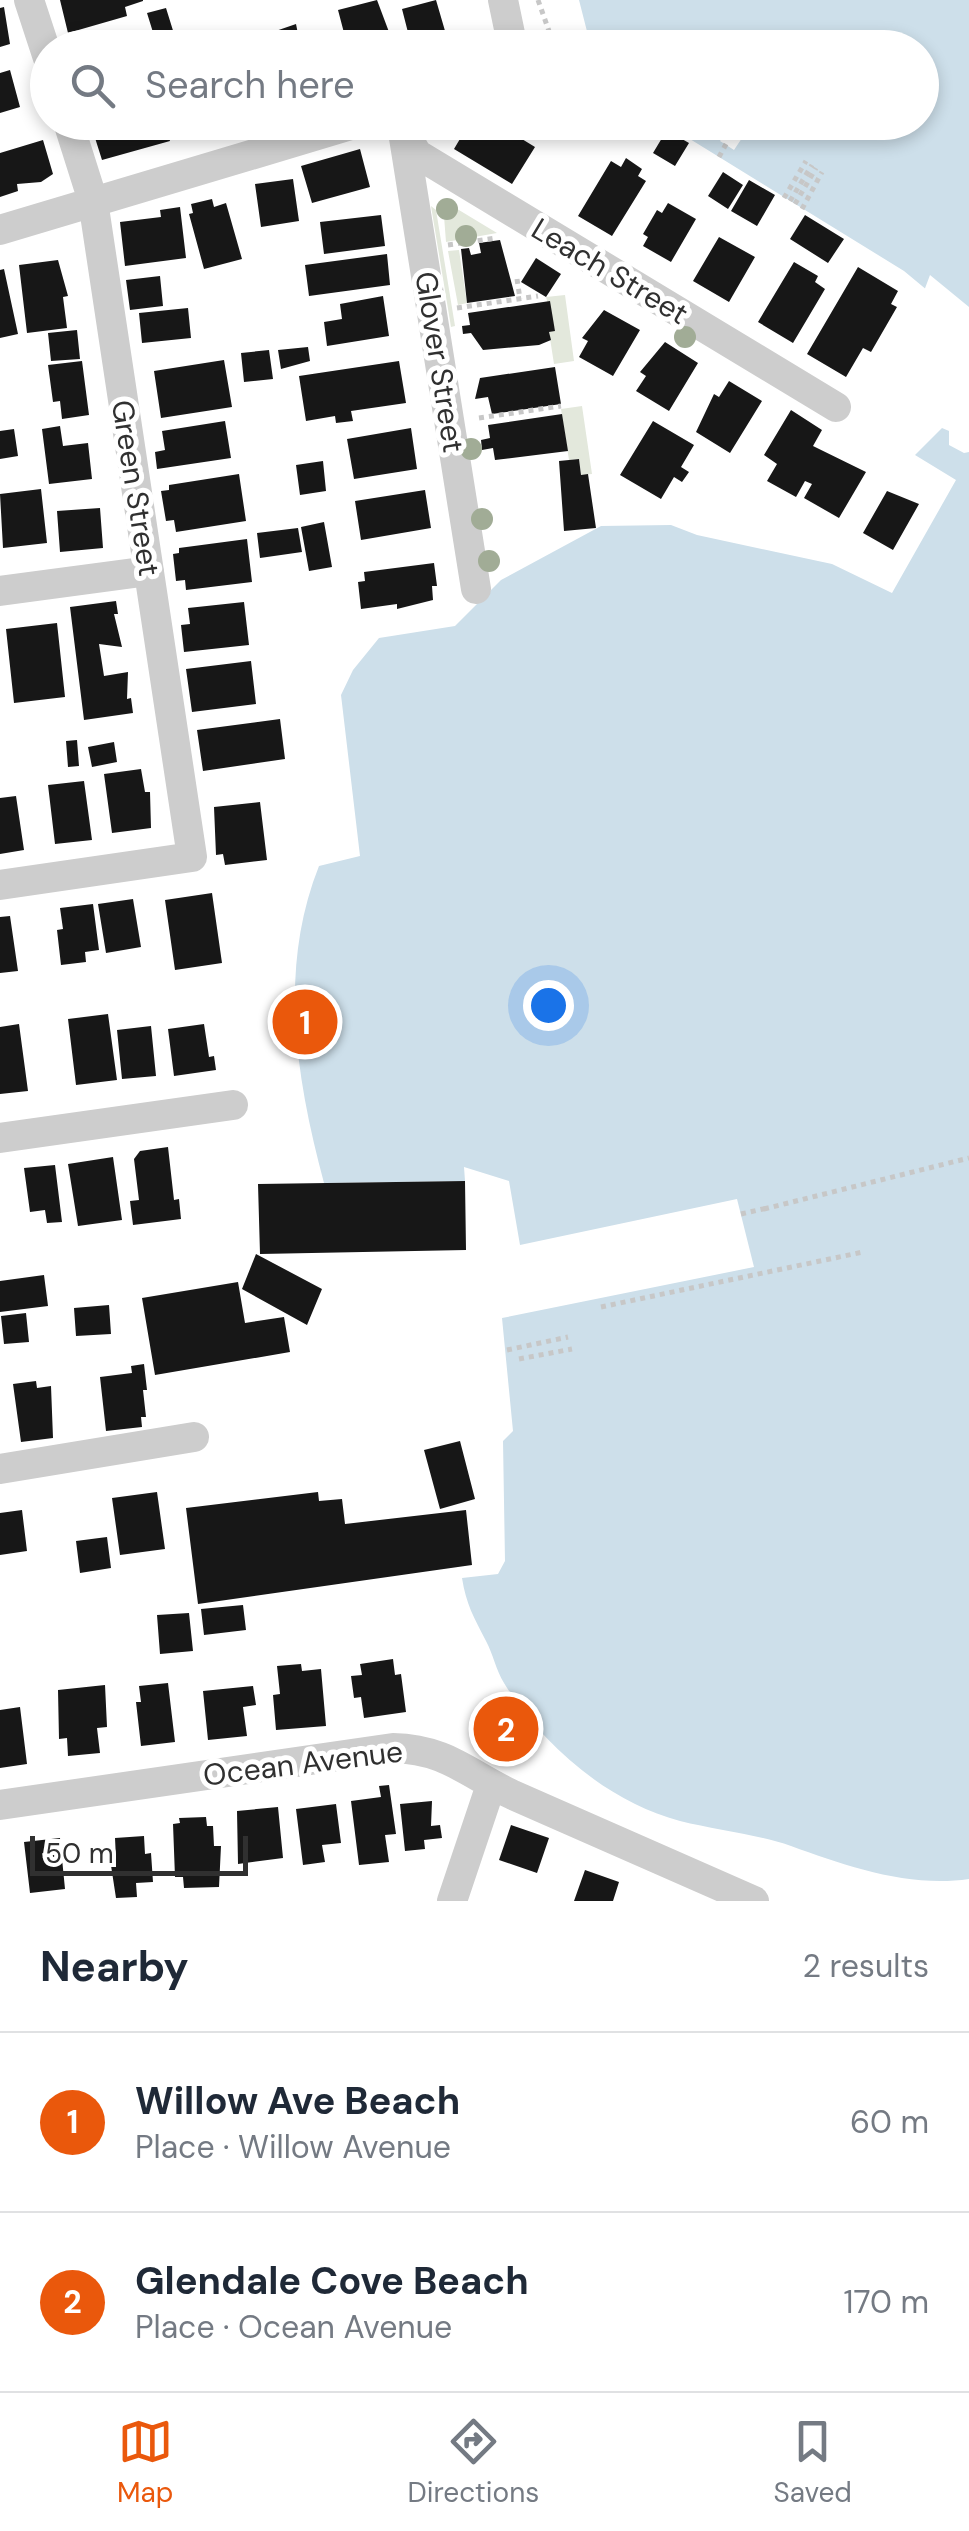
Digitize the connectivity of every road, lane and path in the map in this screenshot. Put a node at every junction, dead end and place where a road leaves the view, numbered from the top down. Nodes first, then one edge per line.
1 (30, 0) edge
2 (502, 0) edge
3 (538, 0) edge
4 (39, 30) edge
5 (509, 30) edge
6 (549, 30) edge
7 (74, 140) edge
8 (300, 140) edge
9 (402, 140) edge
10 (407, 140) edge
11 (726, 144) dead end
12 (719, 156) dead end
13 (814, 167) joint
14 (93, 201) junction
15 (0, 230) edge
16 (507, 236) dead end
17 (445, 246) dead end
18 (517, 279) dead end
19 (538, 296) dead end
20 (520, 299) junction
21 (454, 308) dead end
22 (561, 406) dead end
23 (836, 407) dead end
24 (476, 418) dead end
25 (148, 570) junction
26 (476, 589) dead end
27 (0, 591) edge
28 (0, 884) edge
29 (233, 1105) dead end
30 (0, 1138) edge
31 (969, 1158) edge
32 (741, 1214) dead end
33 (863, 1252) dead end
34 (651, 1296) junction
35 (610, 1297) dead end
36 (601, 1307) dead end
37 (568, 1337) dead end
38 (572, 1349) dead end
39 (508, 1350) dead end
40 (508, 1360) dead end
41 (194, 1438) dead end
42 (0, 1469) edge
43 (491, 1785) junction
44 (0, 1805) edge
45 (452, 1901) edge
46 (754, 1901) edge

1 - 4 street
2 - 5 street
3 - 6 path
7 - 14 street, Green Street
8 - 14 street
9 - 26 street, Glover Street
10 - 23 street, Leach Street
11 - 12 path
13 - 13 path
14 - 15 street
14 - 25 street, Green Street
16 - 17 path
18 - 20 path
19 - 20 path
20 - 21 path
22 - 24 path
25 - 27 street
25 - 28 street, Green Street
29 - 30 street
31 - 32 path
33 - 34 path
34 - 35 path
34 - 36 path
37 - 39 path
38 - 40 path
41 - 42 street
43 - 44 street, Ocean Avenue
43 - 45 street
43 - 46 street, Ocean Avenue

